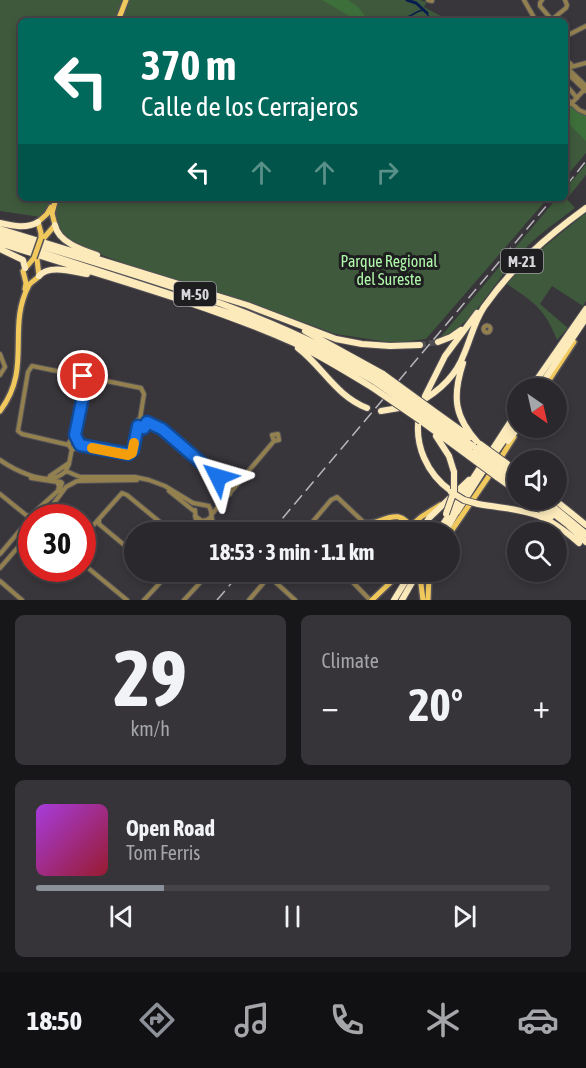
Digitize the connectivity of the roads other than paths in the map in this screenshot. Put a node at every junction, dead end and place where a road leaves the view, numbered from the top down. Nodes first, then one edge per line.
1 (128, 0) edge
2 (524, 0) edge
3 (542, 0) edge
4 (565, 0) edge
5 (121, 18) edge
6 (534, 18) edge
7 (549, 18) edge
8 (553, 18) edge
9 (586, 26) edge
10 (568, 35) edge
11 (586, 63) edge
12 (568, 66) edge
13 (573, 76) junction
14 (568, 83) edge
15 (568, 88) edge
16 (586, 89) edge
17 (578, 98) junction
18 (568, 100) edge
19 (572, 104) junction
20 (586, 113) edge
21 (54, 201) edge
22 (54, 201) edge
23 (586, 206) edge
24 (44, 216) junction
25 (38, 222) junction
26 (54, 222) junction
27 (0, 223) edge
28 (40, 230) junction
29 (554, 230) junction
30 (0, 231) edge
31 (48, 232) junction
32 (42, 239) junction
33 (0, 241) edge
34 (0, 249) edge
35 (36, 258) junction
36 (27, 266) junction
37 (38, 267) junction
38 (39, 276) junction
39 (152, 276) junction
40 (29, 280) junction
41 (152, 292) junction
42 (586, 309) edge
43 (478, 311) junction
44 (266, 313) junction
45 (586, 318) edge
46 (577, 322) junction
47 (586, 323) edge
48 (470, 327) junction
49 (278, 337) junction
50 (561, 339) dead end
51 (438, 342) tunnel mouth
52 (420, 345) tunnel mouth
53 (0, 354) edge
54 (0, 374) edge
55 (83, 376) junction
56 (90, 377) junction
57 (538, 378) edge
58 (546, 378) edge
59 (550, 378) edge
60 (378, 381) junction
61 (86, 382) junction
62 (0, 406) edge
63 (367, 408) dead end
64 (0, 411) edge
65 (381, 411) dead end
66 (426, 416) junction
67 (140, 419) junction
68 (148, 424) junction
69 (507, 425) edge
70 (138, 426) junction
71 (507, 427) edge
72 (501, 436) junction
73 (507, 436) edge
74 (511, 438) edge
75 (512, 438) edge
76 (274, 441) dead end
77 (77, 442) junction
78 (72, 447) junction
79 (475, 449) junction
80 (0, 462) edge
81 (69, 463) junction
82 (483, 464) junction
83 (501, 470) junction
84 (65, 471) junction
85 (507, 471) edge
86 (507, 473) edge
87 (72, 474) junction
88 (60, 476) junction
89 (507, 476) edge
90 (44, 477) junction
91 (507, 478) edge
92 (73, 482) junction
93 (476, 482) junction
94 (60, 483) junction
95 (226, 484) junction
96 (68, 485) junction
97 (237, 485) junction
98 (0, 494) edge
99 (230, 494) junction
100 (444, 503) junction
101 (44, 504) edge
102 (54, 504) edge
103 (199, 505) junction
104 (209, 506) junction
105 (220, 506) junction
106 (18, 509) edge
107 (541, 510) edge
108 (547, 510) edge
109 (557, 510) edge
110 (567, 510) edge
111 (195, 513) junction
112 (211, 515) junction
113 (99, 521) junction
114 (203, 521) joint
115 (160, 522) edge
116 (196, 522) edge
117 (213, 522) edge
118 (314, 522) edge
119 (363, 522) edge
120 (374, 522) edge
121 (405, 522) edge
122 (417, 522) edge
123 (425, 522) edge
124 (442, 522) edge
125 (444, 522) edge
126 (450, 522) edge
127 (457, 522) edge
128 (96, 523) edge
129 (586, 525) edge
130 (18, 532) edge
131 (586, 534) edge
132 (583, 542) edge
133 (124, 544) edge
134 (18, 546) edge
135 (586, 550) edge
136 (0, 554) edge
137 (0, 568) edge
138 (96, 574) edge
139 (0, 581) edge
140 (156, 582) edge
141 (201, 582) edge
142 (262, 582) edge
143 (276, 582) edge
144 (353, 582) edge
145 (391, 582) edge
146 (410, 582) edge
147 (419, 582) edge
148 (428, 582) edge
149 (159, 584) edge
150 (145, 599) edge
151 (370, 599) edge
152 (22, 600) edge
153 (127, 600) edge
154 (184, 600) edge
155 (249, 600) edge
156 (295, 600) edge
157 (398, 600) edge
158 (425, 600) edge

1 - 5 main road
2 - 6 street
3 - 7 street
4 - 8 street
9 - 10 street
11 - 12 street
12 - 13 street
13 - 14 street
13 - 16 street
15 - 17 street
16 - 17 street
17 - 19 street
18 - 19 street
19 - 20 street
21 - 24 main road
22 - 26 main road
23 - 29 highway, M-21
24 - 25 main road
24 - 26 main road
25 - 27 highway
25 - 28 main road
26 - 31 main road
26 - 39 highway
28 - 31 main road
28 - 32 main road
29 - 43 highway, M-21
29 - 48 highway, M-21
30 - 39 highway, M-50
30 - 60 highway, M-50
31 - 32 main road
32 - 35 main road, bridge
33 - 41 highway, M-50
33 - 60 highway, M-50
34 - 36 highway
35 - 36 main road
35 - 37 main road
36 - 37 main road
36 - 40 main road
37 - 38 main road
38 - 40 main road
38 - 41 highway
39 - 44 highway, M-50
40 - 62 main road
40 - 64 main road
41 - 49 highway, M-50
42 - 46 highway
43 - 48 highway, M-21
43 - 51 highway, M-21
44 - 52 highway
44 - 60 highway, M-50
45 - 58 highway
46 - 50 highway
46 - 57 highway
47 - 59 main road
48 - 65 highway, M-21
48 - 79 highway
48 - 132 highway, bridge
49 - 60 highway, M-50
49 - 63 highway
53 - 54 street
55 - 56 street
55 - 61 street
55 - 78 street
56 - 61 street
56 - 67 street
60 - 66 highway, M-50, bridge
60 - 66 highway, M-50, bridge
61 - 77 street
66 - 79 highway, M-50
66 - 79 highway, M-50
66 - 124 highway, bridge
67 - 68 street
67 - 70 street
68 - 70 street
68 - 95 street
69 - 72 highway
70 - 77 street
71 - 72 highway
72 - 82 highway
73 - 93 highway
74 - 93 highway
75 - 127 main road
76 - 97 street
77 - 78 street
77 - 78 street
78 - 81 street
78 - 87 street
79 - 83 highway, M-50, bridge
79 - 83 highway, M-50, bridge
80 - 90 street
80 - 94 street
81 - 84 street
81 - 90 street
82 - 100 highway
82 - 125 highway
83 - 85 highway, M-50
83 - 86 highway, M-50
83 - 89 highway, M-50
83 - 91 highway, M-50
84 - 87 street
84 - 88 street
87 - 92 street
87 - 103 street
88 - 90 street
88 - 94 street
92 - 96 street
92 - 111 street
93 - 126 highway
94 - 96 street
94 - 101 street
95 - 97 street
95 - 99 street
96 - 102 street
97 - 99 street
98 - 106 street
99 - 105 street
100 - 122 main road
100 - 123 highway
103 - 104 street
103 - 111 street
104 - 105 street
104 - 112 street
105 - 112 street
107 - 132 highway
108 - 132 highway
109 - 131 highway
110 - 129 highway
111 - 114 street
111 - 116 street
112 - 114 street
112 - 117 street
113 - 115 street
113 - 128 street
113 - 133 street
118 - 119 street
120 - 121 main road
130 - 136 street
132 - 135 highway
134 - 137 street
138 - 153 street
139 - 152 street
140 - 150 street
141 - 154 street
142 - 155 street
143 - 156 street
144 - 151 street
145 - 151 main road
146 - 157 highway
147 - 158 main road
148 - 158 main road
149 - 150 street

